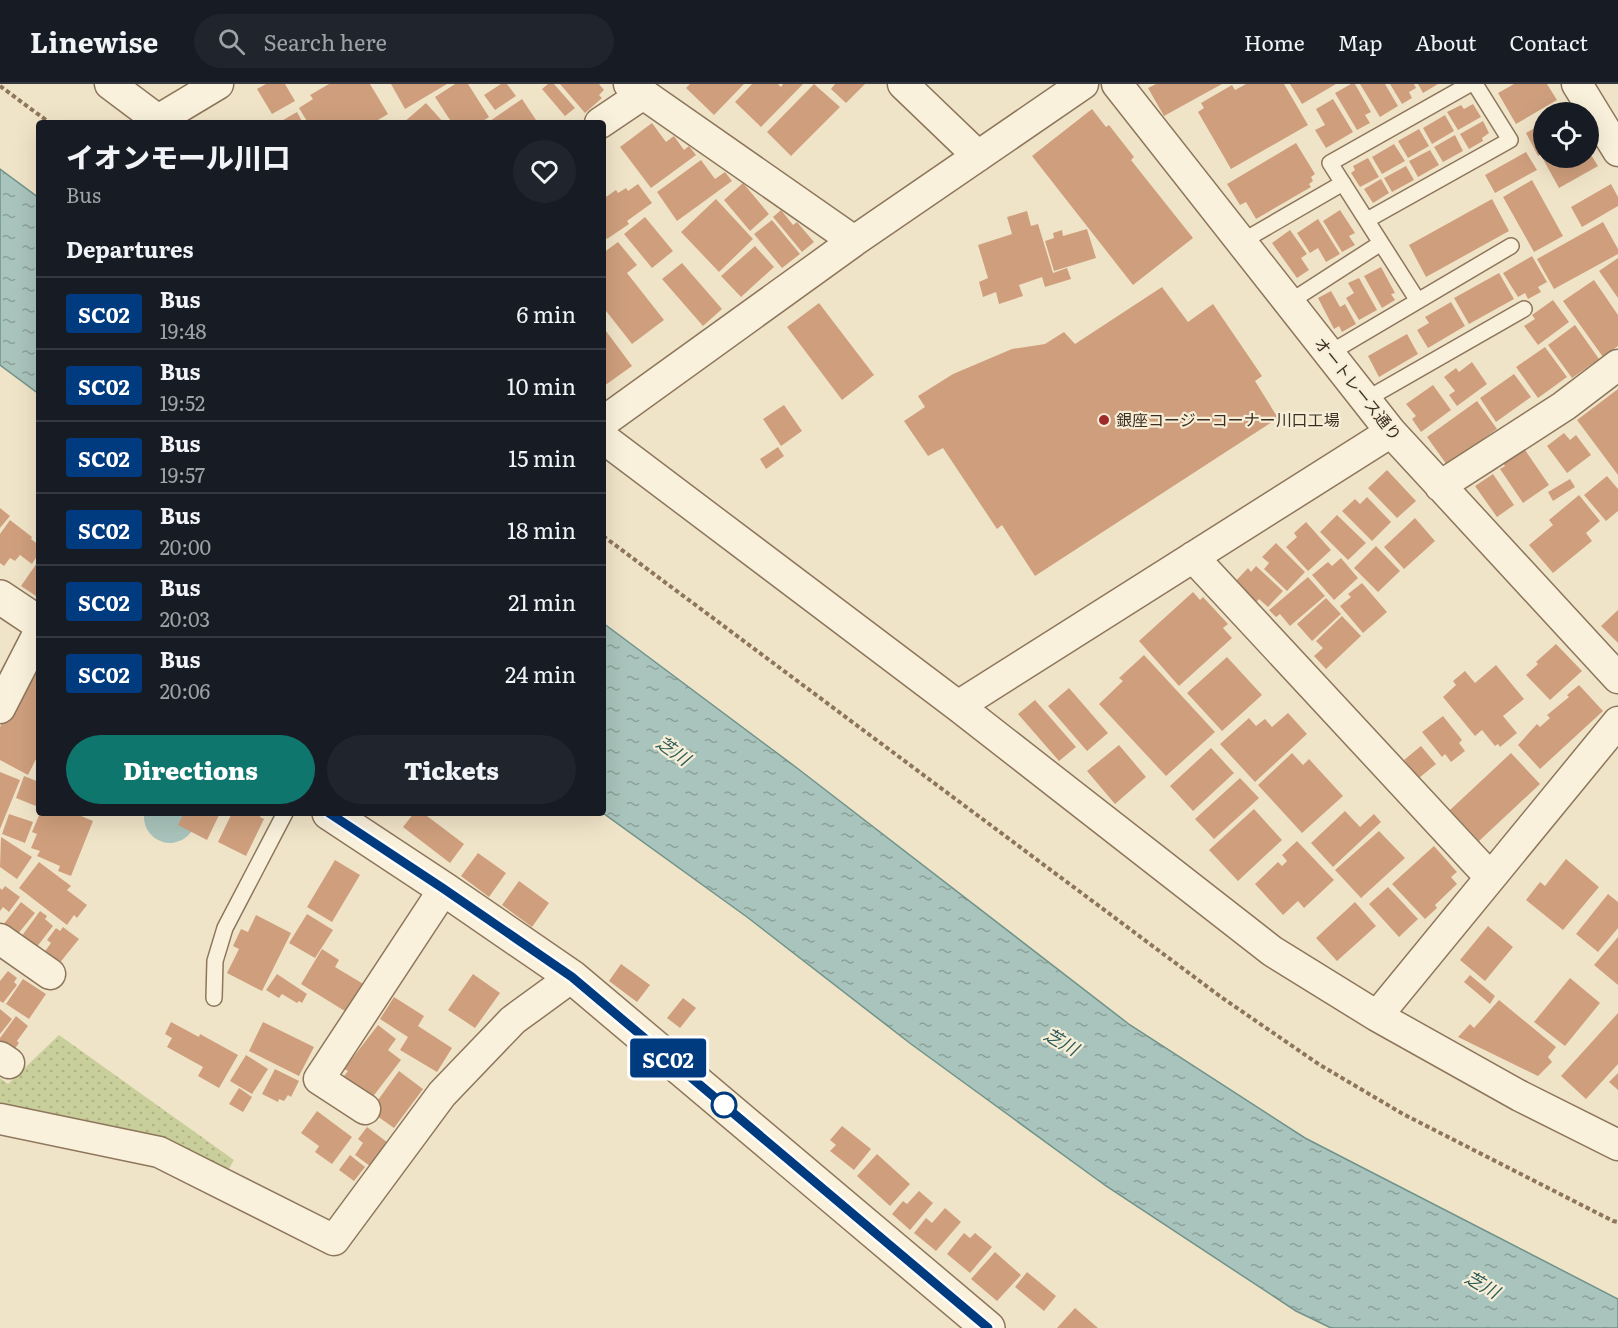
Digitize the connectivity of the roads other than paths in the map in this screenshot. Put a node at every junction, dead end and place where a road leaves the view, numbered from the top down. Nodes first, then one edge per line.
1 (110, 84) edge
2 (218, 84) edge
3 (903, 84) edge
4 (1083, 84) edge
5 (1117, 84) edge
6 (1470, 84) edge
7 (1475, 84) edge
8 (1577, 84) edge
9 (636, 89) edge
10 (159, 120) edge
11 (162, 120) edge
12 (603, 120) edge
13 (1618, 151) edge
14 (978, 156) junction
15 (1343, 183) junction
16 (1367, 220) junction
17 (854, 241) junction
18 (1241, 243) junction
19 (1381, 243) junction
20 (1511, 246) dead end
21 (1418, 301) junction
22 (1288, 303) junction
23 (1524, 309) dead end
24 (1328, 354) junction
25 (1618, 365) edge
26 (1365, 400) junction
27 (606, 420) edge
28 (1391, 432) junction
29 (606, 440) edge
30 (1440, 486) junction
31 (1193, 557) junction
32 (0, 597) edge
33 (36, 621) edge
34 (36, 638) edge
35 (1618, 678) edge
36 (958, 706) junction
37 (0, 708) edge
38 (1618, 722) edge
39 (283, 816) edge
40 (334, 816) edge
41 (1490, 878) junction
42 (444, 889) junction
43 (0, 939) edge
44 (50, 974) dead end
45 (572, 977) junction
46 (214, 998) dead end
47 (1377, 1016) junction
48 (365, 1109) dead end
49 (0, 1119) edge
50 (1618, 1145) edge
51 (988, 1328) edge

1 - 10 street
2 - 11 street
3 - 14 street
4 - 14 street
5 - 18 street, オートレース通り
6 - 15 lane
7 - 16 lane
8 - 13 street
9 - 12 street
9 - 17 street
14 - 17 street
15 - 16 lane
15 - 18 lane
16 - 19 lane
17 - 27 street
18 - 22 street, オートレース通り
19 - 21 lane
19 - 22 lane
20 - 21 lane
21 - 24 lane
22 - 24 street, オートレース通り
23 - 26 lane
24 - 26 street, オートレース通り
25 - 30 street
26 - 28 street, オートレース通り
28 - 30 street, オートレース通り
28 - 31 street
29 - 36 street
30 - 35 street, オートレース通り
31 - 36 street
31 - 41 street
32 - 33 street
34 - 37 street
36 - 47 street
38 - 41 street
39 - 46 lane
40 - 42 street
41 - 47 street
42 - 45 street
42 - 48 street
43 - 44 street
45 - 49 street
45 - 51 street
47 - 50 street

